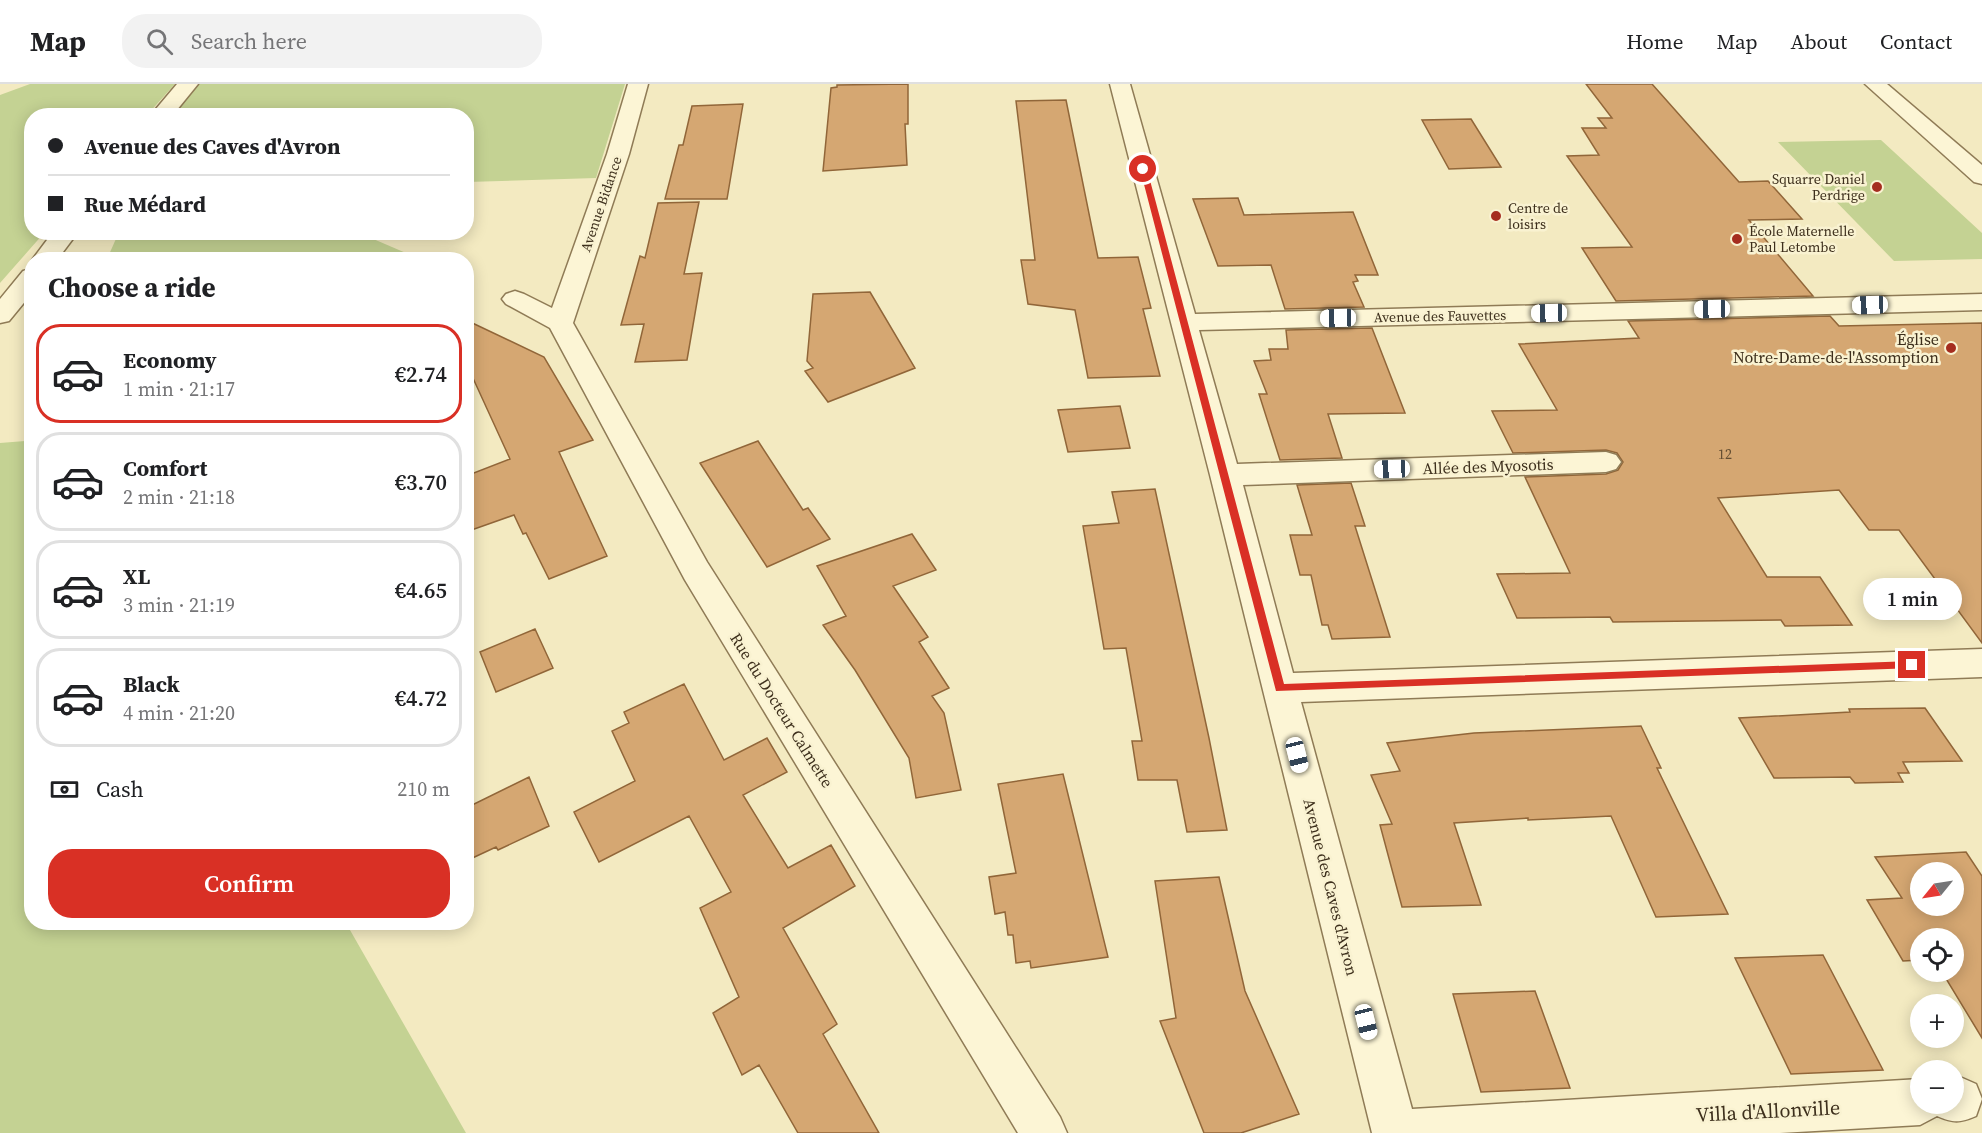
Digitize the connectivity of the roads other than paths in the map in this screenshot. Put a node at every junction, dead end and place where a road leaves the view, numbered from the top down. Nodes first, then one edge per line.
1 (188, 84) edge
2 (638, 84) edge
3 (1120, 84) edge
4 (1875, 84) edge
5 (167, 108) edge
6 (1982, 177) edge
7 (60, 240) edge
8 (50, 252) edge
9 (24, 286) edge
10 (516, 298) dead end
11 (1982, 302) edge
12 (0, 315) edge
13 (1185, 322) junction
14 (560, 323) junction
15 (1606, 462) dead end
16 (1225, 474) junction
17 (1982, 663) edge
18 (1280, 688) junction
19 (1910, 1103) edge
20 (1044, 1133) edge
21 (1395, 1133) edge
22 (1401, 1133) edge

1 - 5 street
2 - 14 street, Avenue Bidance
3 - 13 street, Avenue des Caves d'Avron
4 - 6 street
7 - 8 street
9 - 12 street
10 - 14 street
11 - 13 street, Avenue des Fauvettes
13 - 16 street, Avenue des Caves d'Avron
14 - 20 street, Rue du Docteur Calmette
15 - 16 street, Allée des Myosotis
16 - 18 street, Avenue des Caves d'Avron
17 - 18 street
18 - 21 street, Avenue des Caves d'Avron
19 - 22 street, Villa d'Allonville

